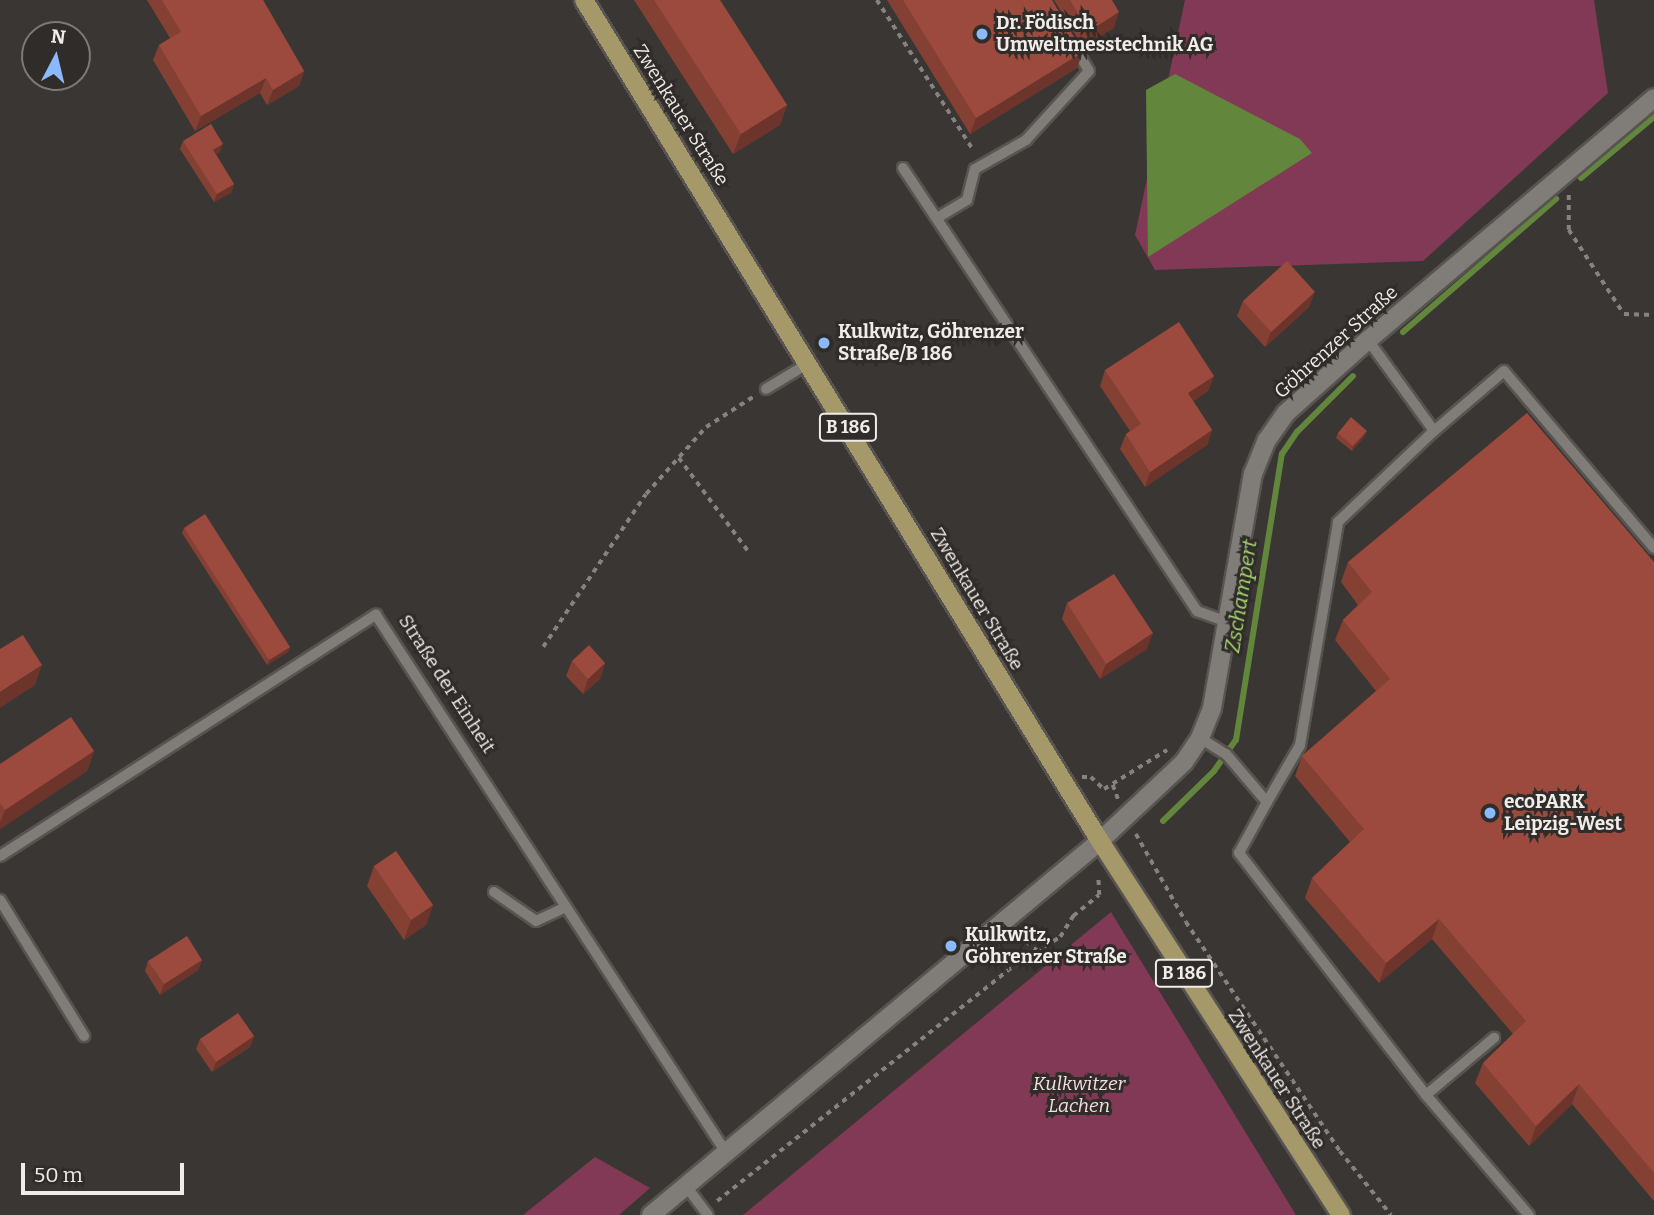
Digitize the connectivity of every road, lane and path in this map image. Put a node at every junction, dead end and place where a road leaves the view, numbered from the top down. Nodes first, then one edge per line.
1 (584, 0) edge
2 (877, 0) edge
3 (1067, 36) edge
4 (1654, 98) edge
5 (983, 164) junction
6 (903, 168) dead end
7 (1562, 177) junction
8 (937, 218) junction
9 (1654, 315) edge
10 (1368, 340) junction
11 (809, 363) junction
12 (766, 389) joint
13 (1434, 431) junction
14 (679, 457) junction
15 (1654, 548) edge
16 (748, 551) dead end
17 (1228, 622) junction
18 (543, 647) dead end
19 (1200, 738) junction
20 (1171, 747) dead end
21 (1113, 785) junction
22 (1067, 786) junction
23 (1267, 802) junction
24 (1127, 816) junction
25 (1100, 841) junction
26 (0, 856) edge
27 (494, 892) dead end
28 (1099, 895) dead end
29 (0, 900) edge
30 (566, 907) junction
31 (1015, 935) dead end
32 (1040, 953) junction
33 (84, 1036) dead end
34 (1494, 1038) dead end
35 (1426, 1095) junction
36 (725, 1151) junction
37 (686, 1186) junction
38 (706, 1213) edge
39 (651, 1215) edge
40 (1341, 1215) edge
41 (1391, 1215) edge
42 (1529, 1215) edge

1 - 11 main road, Zwenkauer Straße / B 186
2 - 5 path
3 - 5 lane
4 - 7 street, Göhrenzer Straße
5 - 8 lane
6 - 8 lane
7 - 9 path
7 - 10 street, Göhrenzer Straße
8 - 17 lane
10 - 13 lane
10 - 17 street, Göhrenzer Straße
11 - 12 lane
11 - 22 main road, Zwenkauer Straße / B 186
12 - 14 path
13 - 15 lane
13 - 23 lane
14 - 16 path
14 - 18 path
17 - 19 street, Göhrenzer Straße
19 - 23 lane
19 - 24 street, Göhrenzer Straße
20 - 21 path
21 - 22 path
21 - 24 path
22 - 25 main road, Zwenkauer Straße / B 186
23 - 35 lane
24 - 25 street, Göhrenzer Straße
24 - 41 path
25 - 36 street
25 - 40 main road, Zwenkauer Straße / B 186
26 - 30 lane, Straße der Einheit
27 - 30 lane
28 - 32 path
29 - 33 lane
30 - 36 lane, Straße der Einheit
31 - 32 path
32 - 38 path
34 - 35 lane
35 - 42 lane
36 - 37 street
37 - 38 lane
37 - 39 street

